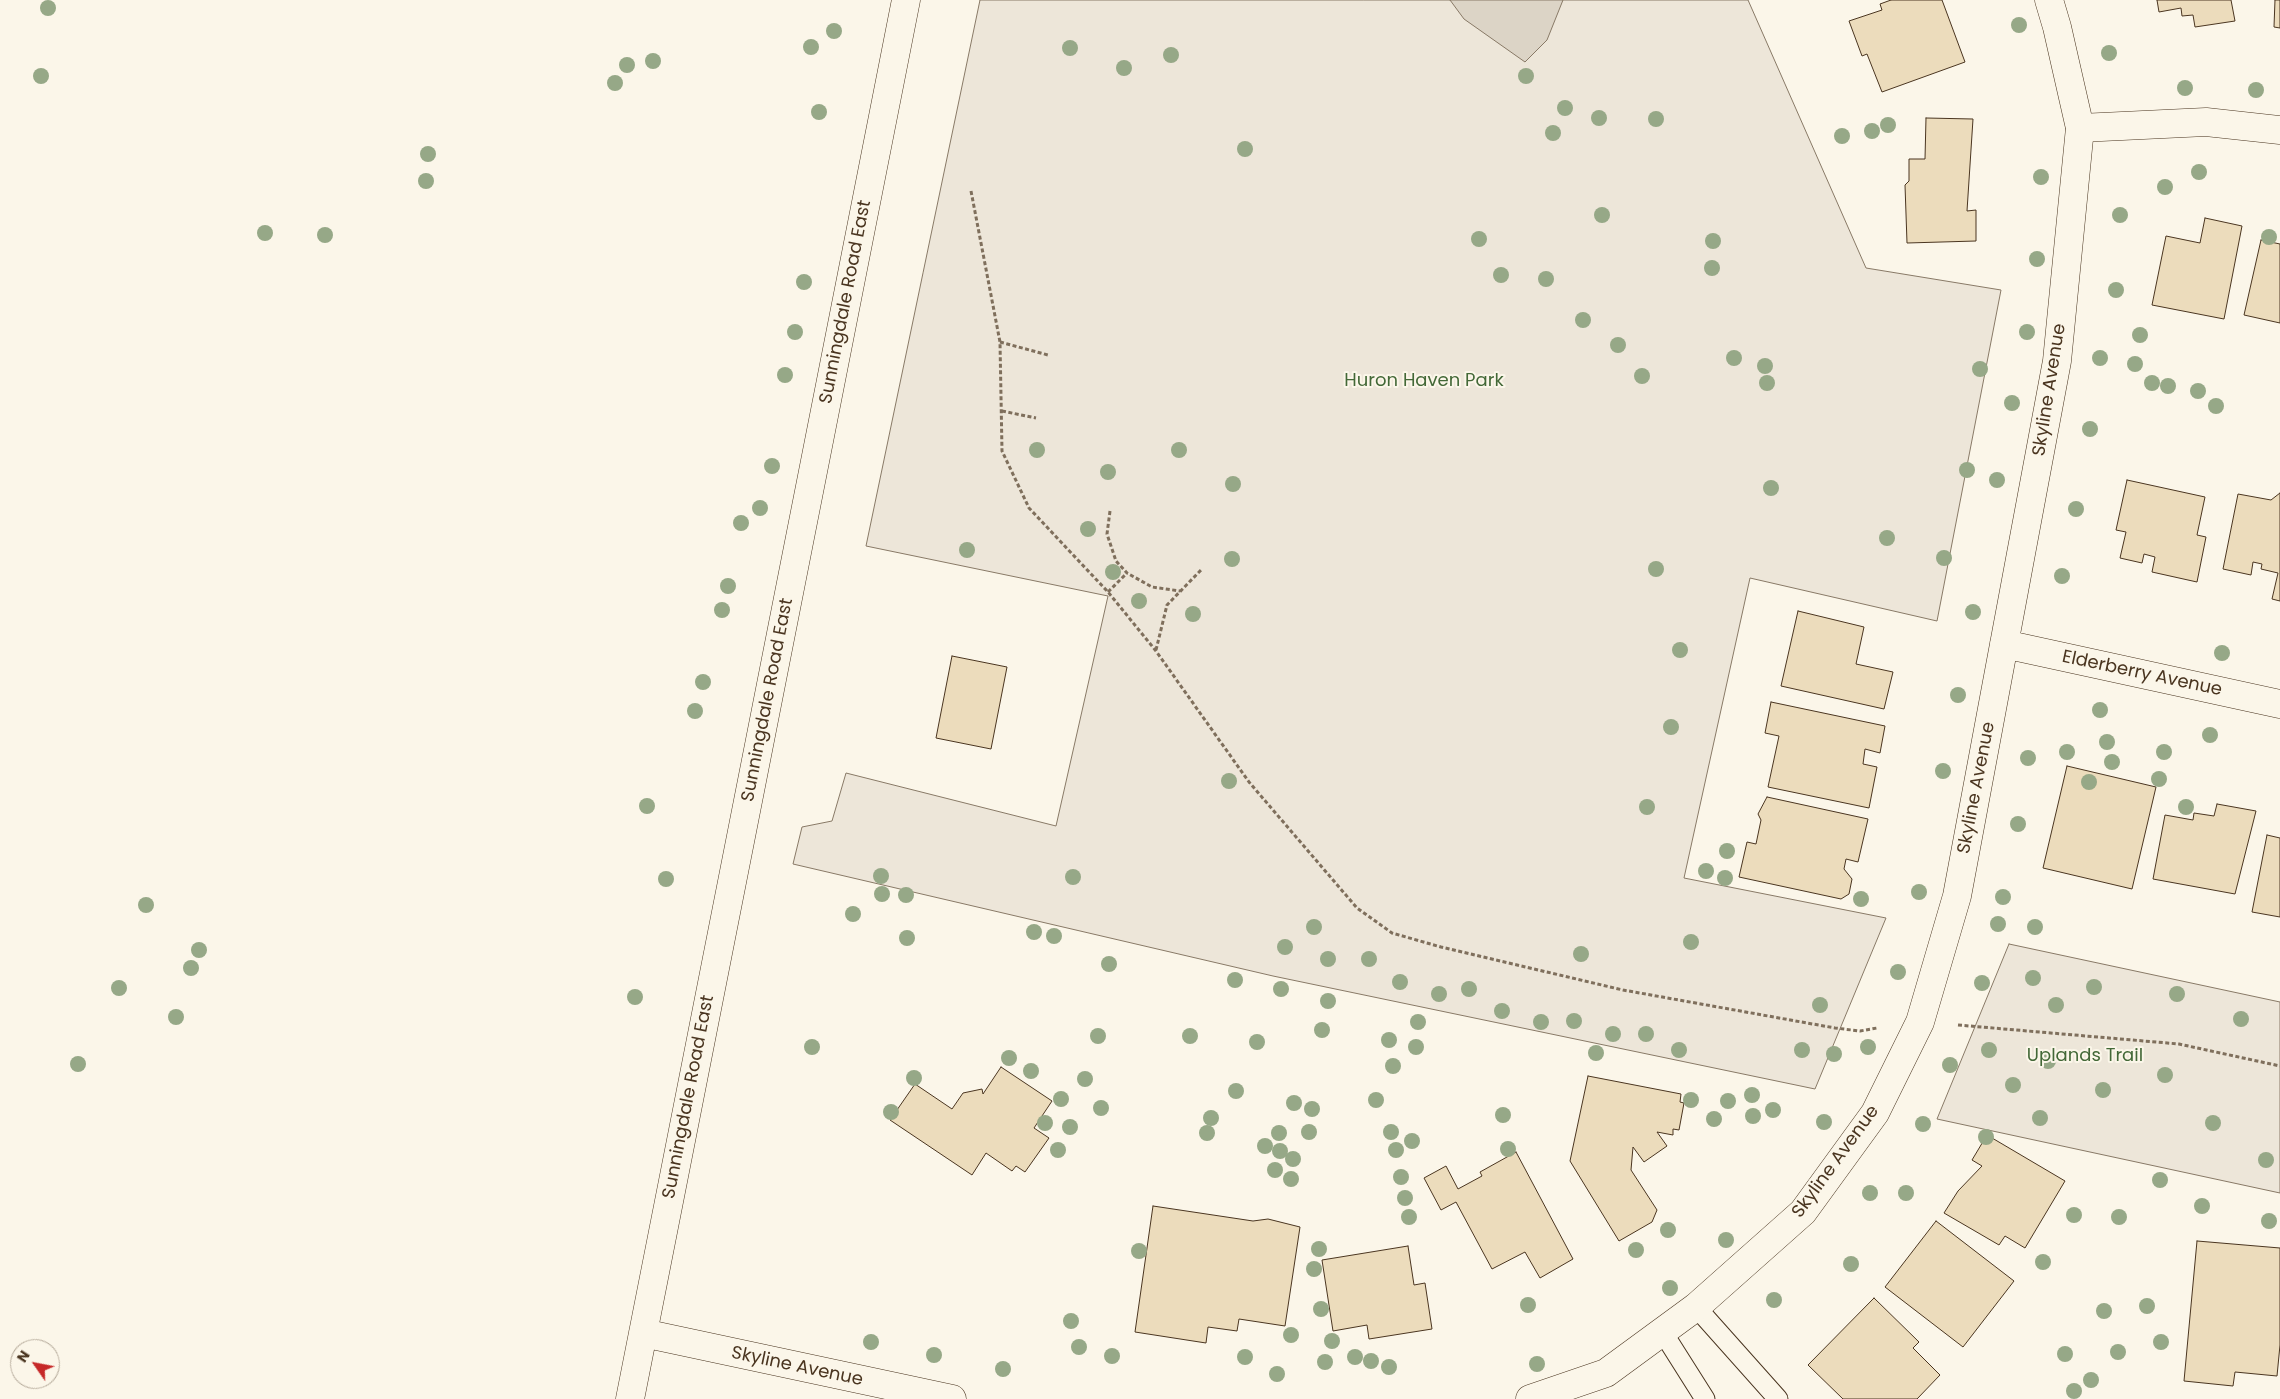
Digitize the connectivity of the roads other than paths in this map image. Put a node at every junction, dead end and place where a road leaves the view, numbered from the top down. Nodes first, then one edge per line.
1 (906, 0) edge
2 (2049, 0) edge
3 (2080, 128) junction
4 (2280, 130) edge
5 (2004, 644) junction
6 (2280, 704) edge
7 (1696, 1307) junction
8 (1662, 1331) junction
9 (643, 1334) junction
10 (630, 1399) edge
11 (952, 1399) edge
12 (1530, 1399) edge
13 (1705, 1399) edge
14 (1778, 1399) edge

1 - 9 street, Sunningdale Road East
2 - 3 street, Skyline Avenue
3 - 4 street
3 - 5 street, Skyline Avenue
5 - 6 street, Elderberry Avenue
5 - 7 street, Skyline Avenue
7 - 8 street, Skyline Avenue
7 - 14 lane
8 - 12 street, Skyline Avenue
8 - 13 lane
9 - 10 street, Sunningdale Road East
9 - 11 street, Skyline Avenue

